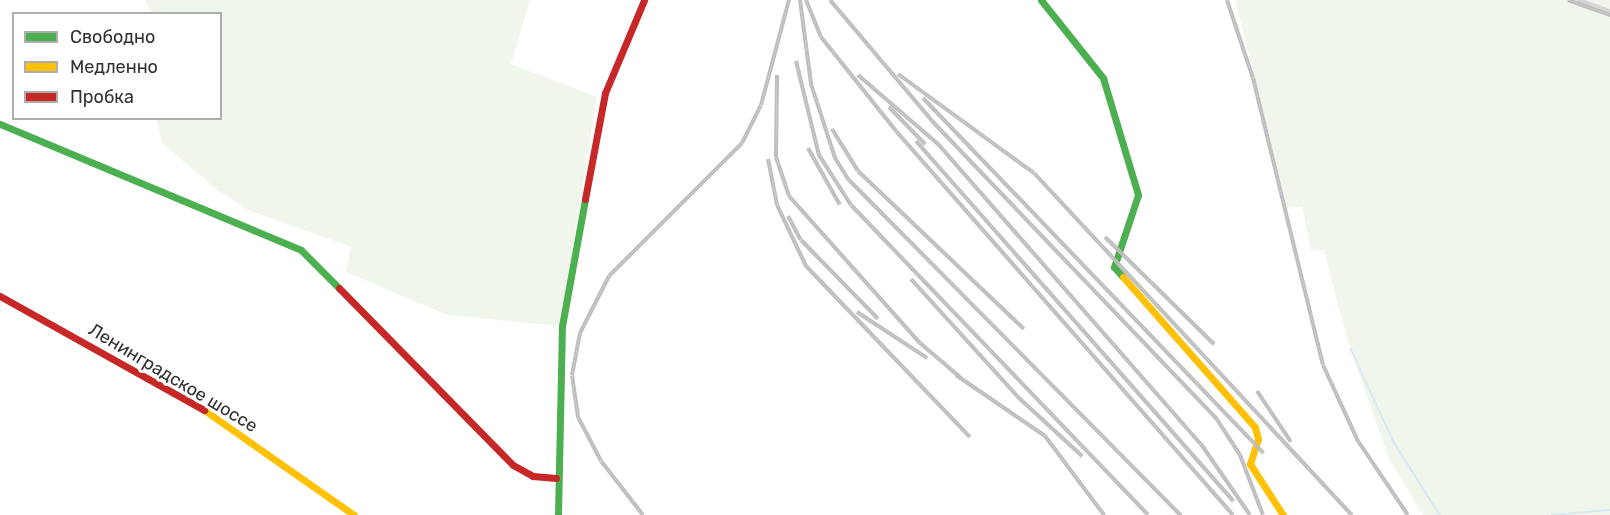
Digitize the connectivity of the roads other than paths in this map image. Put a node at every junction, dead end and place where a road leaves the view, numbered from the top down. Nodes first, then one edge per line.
1 (644, 0) edge
2 (1041, 0) edge
3 (1579, 0) edge
4 (1610, 11) edge
5 (0, 124) edge
6 (0, 296) edge
7 (556, 478) junction
8 (354, 515) edge
9 (558, 515) edge
10 (1283, 515) edge

1 - 7 street
2 - 10 street
3 - 4 street
5 - 7 street
6 - 8 street, Ленинградское шоссе
7 - 9 street

